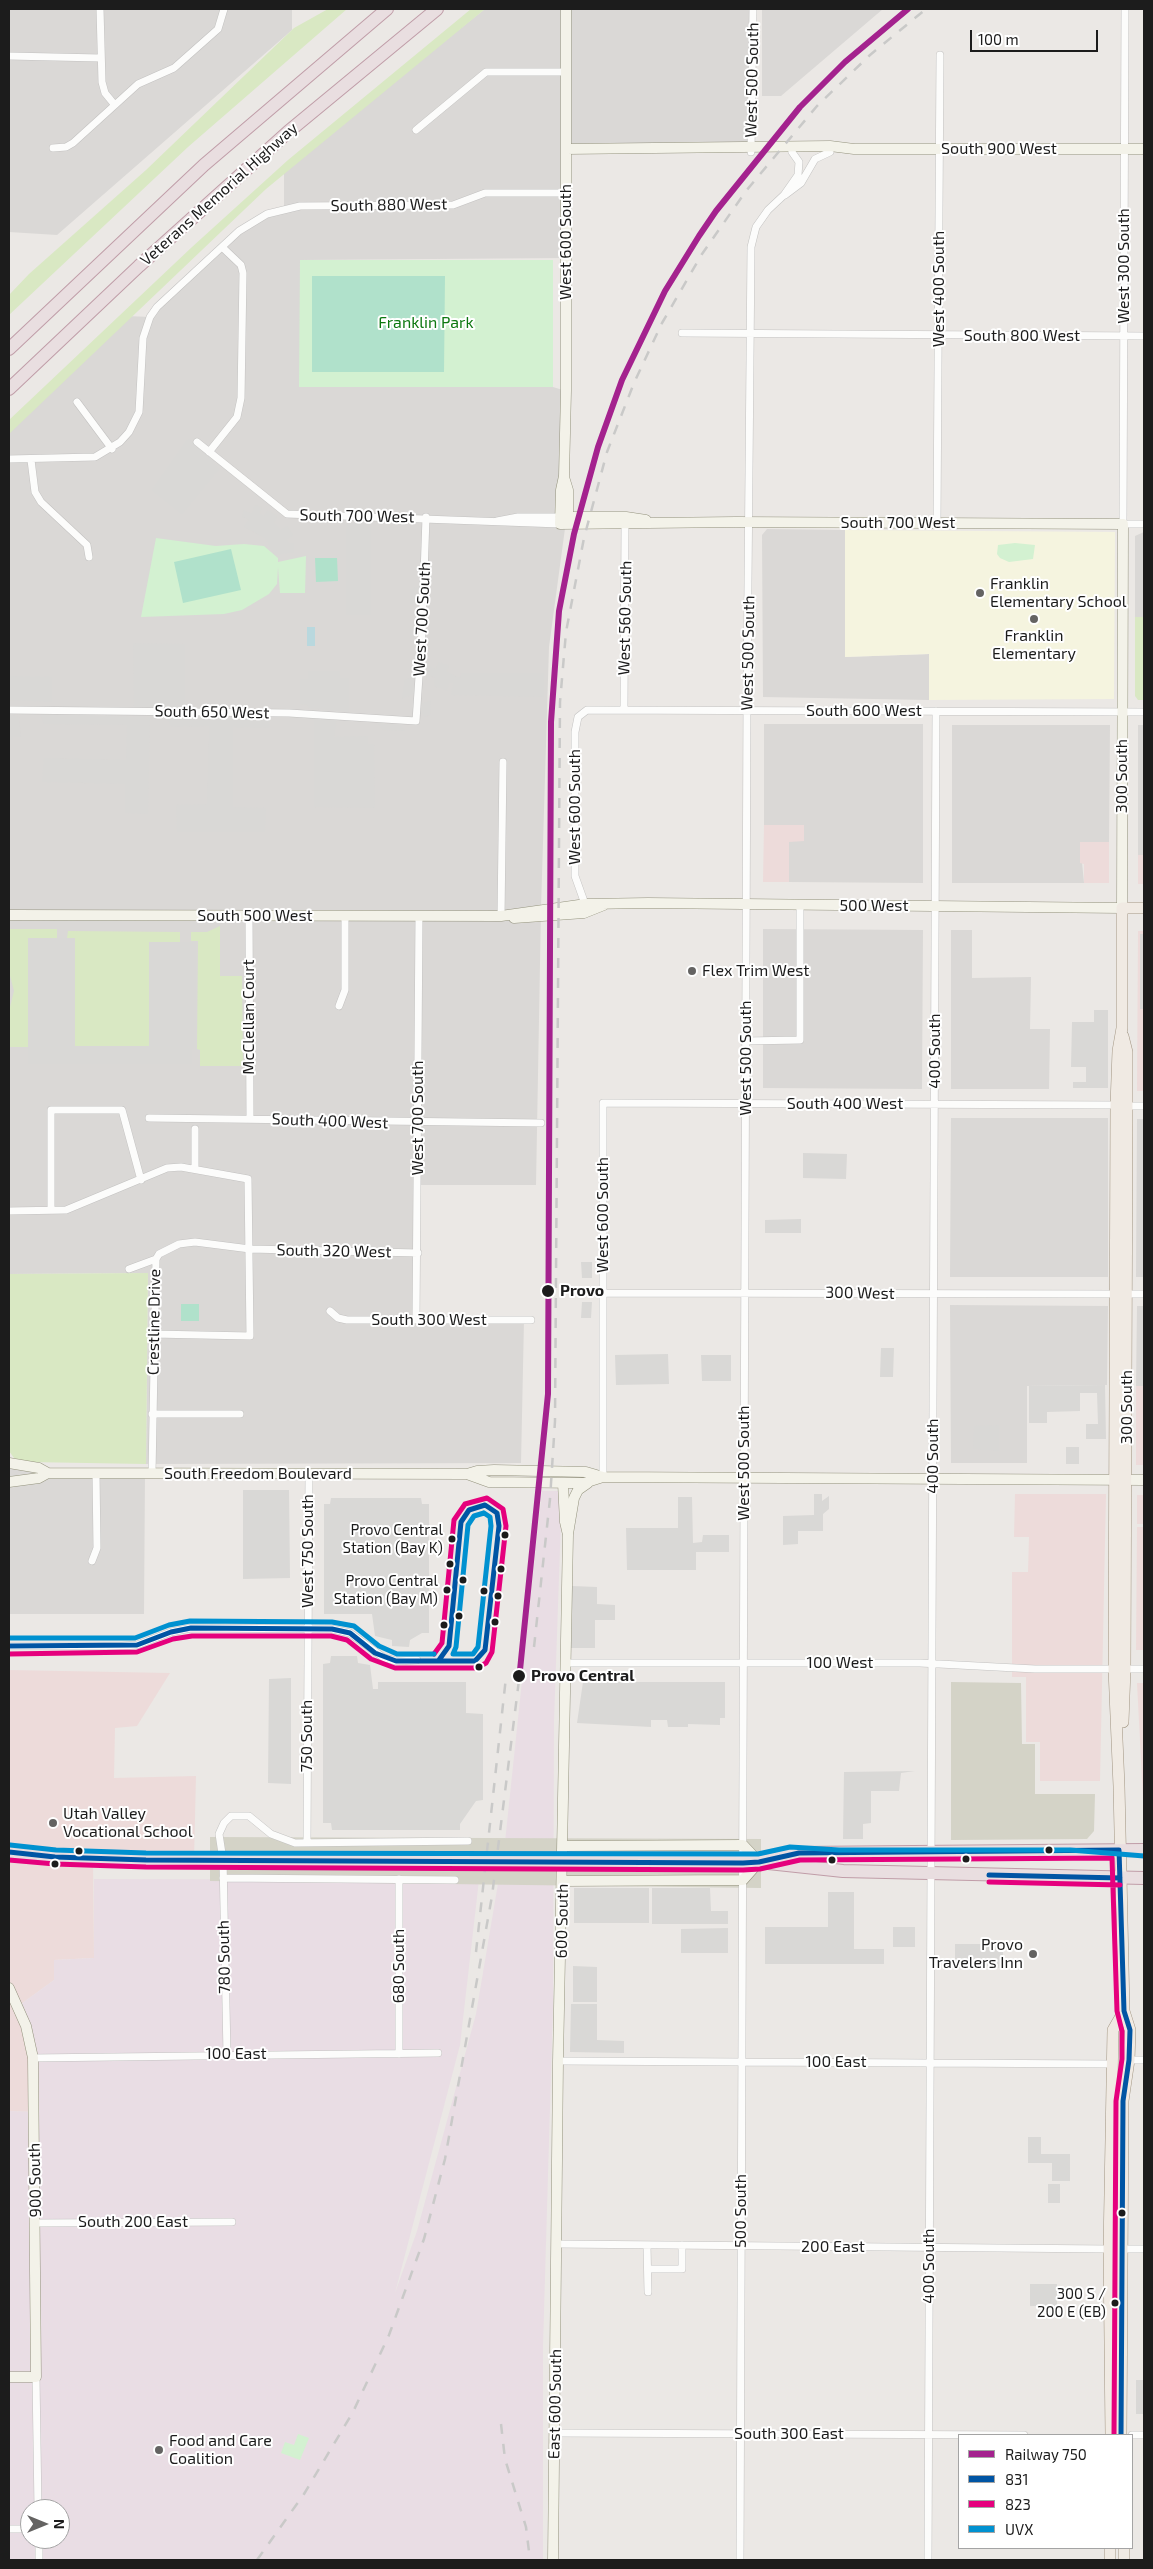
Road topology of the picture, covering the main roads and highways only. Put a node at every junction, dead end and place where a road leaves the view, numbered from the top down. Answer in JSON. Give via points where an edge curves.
{"nodes":[{"id":1,"x":387,"y":9,"type":"edge"},
{"id":2,"x":437,"y":9,"type":"edge"},
{"id":3,"x":9,"y":348,"type":"edge"},
{"id":4,"x":9,"y":388,"type":"edge"},
{"id":5,"x":1122,"y":908,"type":"joint"},
{"id":6,"x":1144,"y":908,"type":"edge"},
{"id":7,"x":1119,"y":1850,"type":"junction"},
{"id":8,"x":1144,"y":1850,"type":"edge"},
{"id":9,"x":9,"y":1852,"type":"edge"},
{"id":10,"x":759,"y":1862,"type":"junction"},
{"id":11,"x":1120,"y":1878,"type":"junction"},
{"id":12,"x":1144,"y":1878,"type":"edge"},
{"id":13,"x":1124,"y":2011,"type":"junction"},
{"id":14,"x":1111,"y":2434,"type":"edge"},
{"id":15,"x":1121,"y":2434,"type":"edge"}],
"edges":[{"from":1,"to":3,"type":"highway","name":"Veterans Memorial Highway","via":[[204,165]]},
{"from":2,"to":4,"type":"highway","name":"Veterans Memorial Highway","via":[[288,132]]},
{"from":5,"to":6,"type":"main road","name":"500 West"},
{"from":5,"to":7,"type":"main road","name":"300 South","via":[[1122,1028],[1127,1052],[1122,1106]]},
{"from":7,"to":8,"type":"highway"},
{"from":7,"to":10,"type":"highway","via":[[799,1853]]},
{"from":7,"to":11,"type":"main road","name":"300 South"},
{"from":9,"to":10,"type":"highway","bridge":true,"via":[[55,1857],[223,1860]]},
{"from":10,"to":11,"type":"highway","via":[[824,1870]]},
{"from":11,"to":12,"type":"highway"},
{"from":11,"to":13,"type":"main road","name":"300 South"},
{"from":13,"to":14,"type":"main road","name":"300 South","via":[[1113,2030]]},
{"from":13,"to":15,"type":"main road","name":"300 South","via":[[1130,2030],[1122,2101]]}]}
